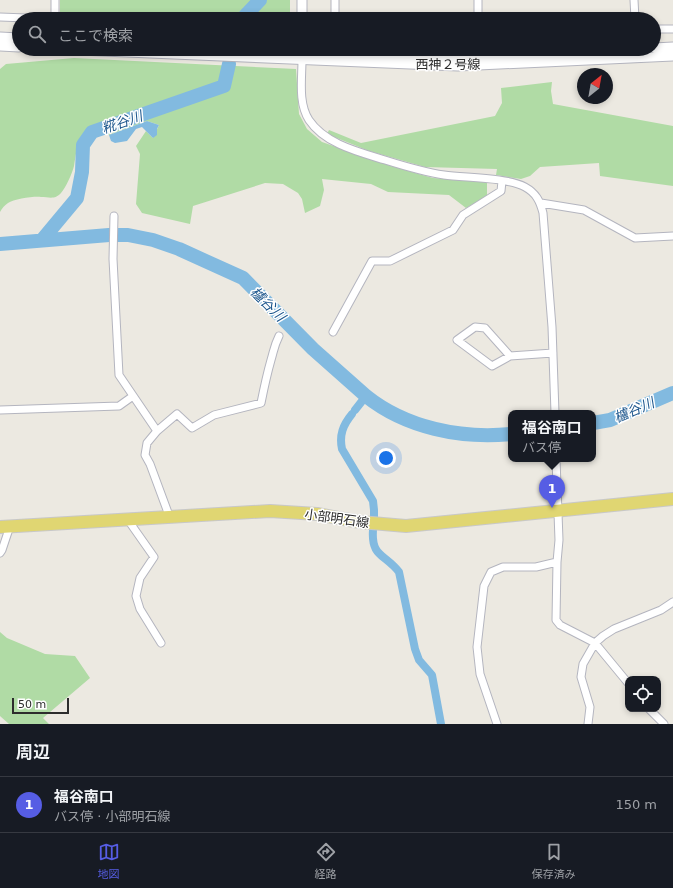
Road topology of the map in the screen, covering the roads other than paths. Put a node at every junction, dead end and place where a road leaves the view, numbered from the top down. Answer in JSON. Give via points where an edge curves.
{"nodes":[{"id":1,"x":55,"y":0,"type":"edge"},
{"id":2,"x":302,"y":0,"type":"edge"},
{"id":3,"x":335,"y":0,"type":"edge"},
{"id":4,"x":478,"y":0,"type":"edge"},
{"id":5,"x":634,"y":0,"type":"edge"},
{"id":6,"x":54,"y":12,"type":"edge"},
{"id":7,"x":302,"y":12,"type":"edge"},
{"id":8,"x":335,"y":12,"type":"edge"},
{"id":9,"x":478,"y":12,"type":"edge"},
{"id":10,"x":635,"y":12,"type":"edge"},
{"id":11,"x":0,"y":17,"type":"edge"},
{"id":12,"x":12,"y":17,"type":"edge"},
{"id":13,"x":673,"y":29,"type":"edge"},
{"id":14,"x":661,"y":30,"type":"edge"},
{"id":15,"x":0,"y":38,"type":"edge"},
{"id":16,"x":12,"y":38,"type":"edge"},
{"id":17,"x":0,"y":46,"type":"edge"},
{"id":18,"x":12,"y":47,"type":"edge"},
{"id":19,"x":673,"y":47,"type":"edge"},
{"id":20,"x":661,"y":48,"type":"edge"},
{"id":21,"x":302,"y":56,"type":"edge"},
{"id":22,"x":338,"y":56,"type":"edge"},
{"id":23,"x":419,"y":56,"type":"edge"},
{"id":24,"x":480,"y":56,"type":"edge"},
{"id":25,"x":673,"y":56,"type":"edge"},
{"id":26,"x":502,"y":181,"type":"junction"},
{"id":27,"x":541,"y":203,"type":"junction"},
{"id":28,"x":114,"y":216,"type":"dead end"},
{"id":29,"x":673,"y":236,"type":"edge"},
{"id":30,"x":332,"y":332,"type":"dead end"},
{"id":31,"x":279,"y":336,"type":"dead end"},
{"id":32,"x":553,"y":353,"type":"junction"},
{"id":33,"x":510,"y":356,"type":"junction"},
{"id":34,"x":132,"y":396,"type":"junction"},
{"id":35,"x":0,"y":410,"type":"edge"},
{"id":36,"x":554,"y":410,"type":"edge"},
{"id":37,"x":157,"y":431,"type":"junction"},
{"id":38,"x":556,"y":462,"type":"edge"},
{"id":39,"x":673,"y":499,"type":"edge"},
{"id":40,"x":558,"y":510,"type":"junction"},
{"id":41,"x":170,"y":518,"type":"junction"},
{"id":42,"x":128,"y":520,"type":"junction"},
{"id":43,"x":5,"y":527,"type":"edge"},
{"id":44,"x":0,"y":553,"type":"edge"},
{"id":45,"x":558,"y":562,"type":"junction"},
{"id":46,"x":673,"y":602,"type":"edge"},
{"id":47,"x":161,"y":643,"type":"dead end"},
{"id":48,"x":595,"y":643,"type":"junction"},
{"id":49,"x":625,"y":680,"type":"edge"},
{"id":50,"x":652,"y":712,"type":"edge"},
{"id":51,"x":497,"y":724,"type":"edge"},
{"id":52,"x":588,"y":724,"type":"edge"},
{"id":53,"x":664,"y":724,"type":"edge"}],
"edges":[{"from":1,"to":6,"type":"street"},
{"from":2,"to":7,"type":"street"},
{"from":3,"to":8,"type":"street"},
{"from":4,"to":9,"type":"street"},
{"from":5,"to":10,"type":"street"},
{"from":11,"to":12,"type":"street"},
{"from":13,"to":14,"type":"street"},
{"from":15,"to":16,"type":"street"},
{"from":17,"to":18,"type":"street"},
{"from":19,"to":20,"type":"street"},
{"from":21,"to":26,"type":"street","via":[[302,100],[308,119],[322,134],[349,149],[409,168],[443,175]]},
{"from":22,"to":25,"type":"street","name":"西神２号線","via":[[458,66]]},
{"from":23,"to":24,"type":"street","name":"西神２号線"},
{"from":26,"to":27,"type":"street","via":[[524,186],[534,193]]},
{"from":26,"to":30,"type":"street","via":[[501,191],[463,215],[453,230],[390,261],[372,261]]},
{"from":27,"to":29,"type":"street","via":[[584,210],[635,238]]},
{"from":27,"to":32,"type":"street"},
{"from":28,"to":34,"type":"street","via":[[112,259],[119,376]]},
{"from":31,"to":37,"type":"street","via":[[274,346],[261,403],[214,415],[192,428],[177,414]]},
{"from":32,"to":33,"type":"street"},
{"from":32,"to":36,"type":"street"},
{"from":33,"to":33,"type":"street","via":[[492,366],[457,340],[475,327],[484,328]]},
{"from":34,"to":35,"type":"street","via":[[119,406]]},
{"from":34,"to":37,"type":"street"},
{"from":37,"to":41,"type":"street","via":[[147,443],[145,454]]},
{"from":38,"to":40,"type":"street"},
{"from":39,"to":40,"type":"main road","name":"小部明石線"},
{"from":40,"to":41,"type":"main road","name":"小部明石線","via":[[406,526],[360,522],[317,514],[270,511]]},
{"from":40,"to":45,"type":"street"},
{"from":41,"to":42,"type":"main road","name":"小部明石線"},
{"from":42,"to":43,"type":"main road","name":"小部明石線"},
{"from":42,"to":47,"type":"street","via":[[154,557],[140,578],[136,596],[140,609]]},
{"from":43,"to":44,"type":"street"},
{"from":45,"to":48,"type":"street","via":[[556,620],[560,626]]},
{"from":45,"to":51,"type":"street","via":[[536,567],[503,567],[491,572],[484,586],[478,647],[480,674]]},
{"from":46,"to":48,"type":"street","via":[[661,610],[614,629]]},
{"from":48,"to":49,"type":"street"},
{"from":48,"to":52,"type":"street","via":[[583,664],[581,677],[590,708]]},
{"from":50,"to":53,"type":"street"}]}
